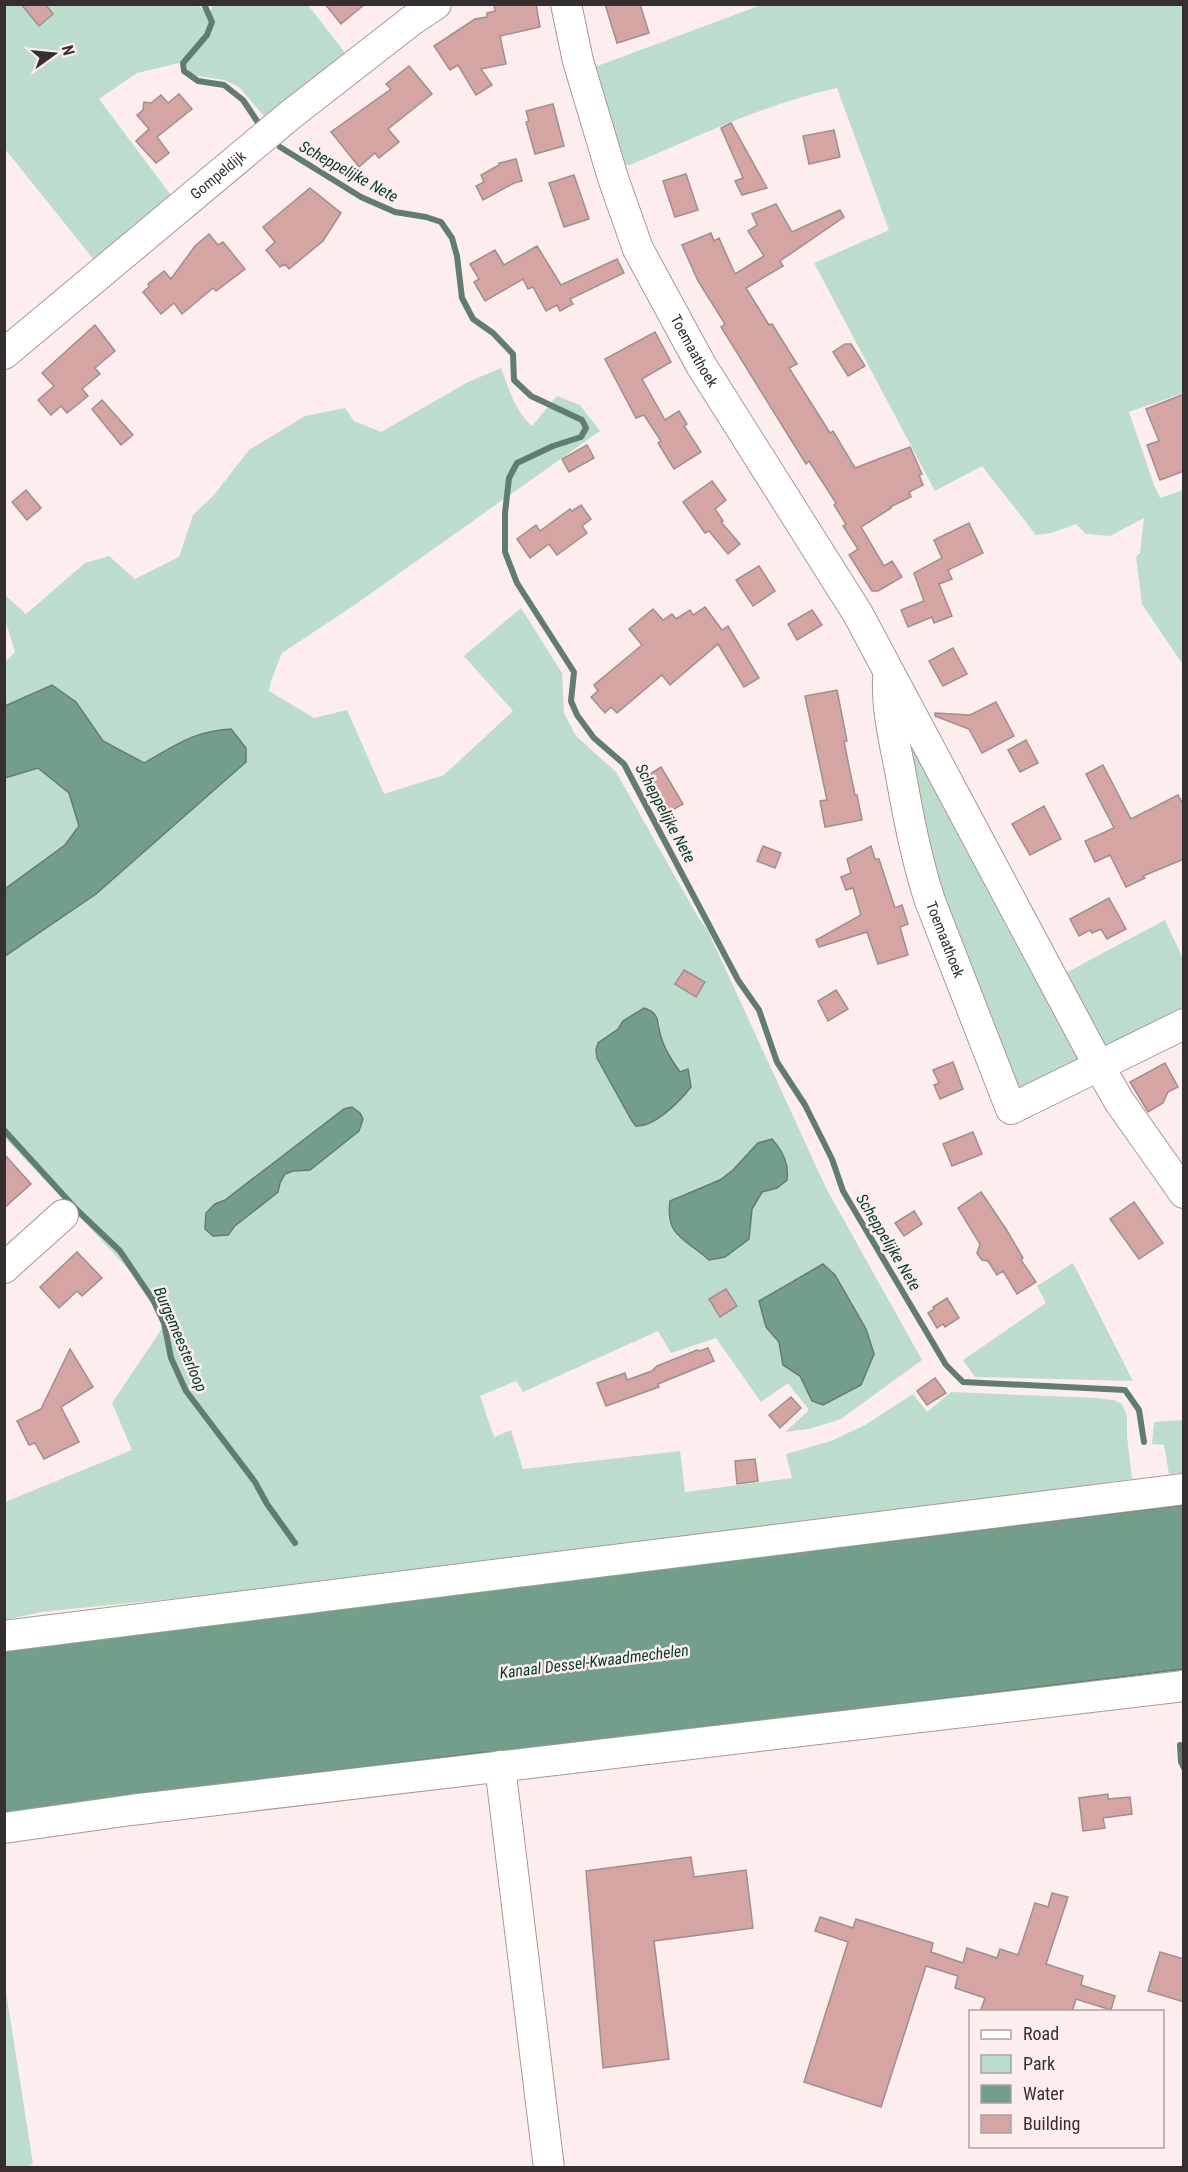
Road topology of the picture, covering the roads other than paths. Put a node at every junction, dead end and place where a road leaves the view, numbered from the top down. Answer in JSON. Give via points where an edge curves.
{"nodes":[{"id":1,"x":436,"y":4,"type":"edge"},
{"id":2,"x":566,"y":4,"type":"edge"},
{"id":3,"x":4,"y":354,"type":"edge"},
{"id":4,"x":888,"y":669,"type":"junction"},
{"id":5,"x":1184,"y":1024,"type":"edge"},
{"id":6,"x":1099,"y":1066,"type":"junction"},
{"id":7,"x":1184,"y":1193,"type":"edge"},
{"id":8,"x":63,"y":1215,"type":"dead end"},
{"id":9,"x":4,"y":1268,"type":"edge"},
{"id":10,"x":1184,"y":1489,"type":"edge"},
{"id":11,"x":4,"y":1636,"type":"edge"},
{"id":12,"x":1184,"y":1686,"type":"edge"},
{"id":13,"x":500,"y":1766,"type":"junction"},
{"id":14,"x":4,"y":1828,"type":"edge"},
{"id":15,"x":549,"y":2168,"type":"edge"}],
"edges":[{"from":1,"to":3,"type":"street","name":"Gompeldijk","via":[[289,116]]},
{"from":2,"to":4,"type":"street","name":"Toemaathoek","via":[[578,61],[638,249],[701,365],[858,614]]},
{"from":4,"to":6,"type":"street","name":"Toemaathoek"},
{"from":4,"to":6,"type":"street","name":"Toemaathoek","via":[[894,739],[919,866],[1011,1109]]},
{"from":5,"to":6,"type":"street","name":"Toemaathoek"},
{"from":6,"to":7,"type":"street","name":"Toemaathoek"},
{"from":8,"to":9,"type":"street"},
{"from":10,"to":11,"type":"street"},
{"from":12,"to":13,"type":"street"},
{"from":13,"to":14,"type":"street"},
{"from":13,"to":15,"type":"street"}]}
